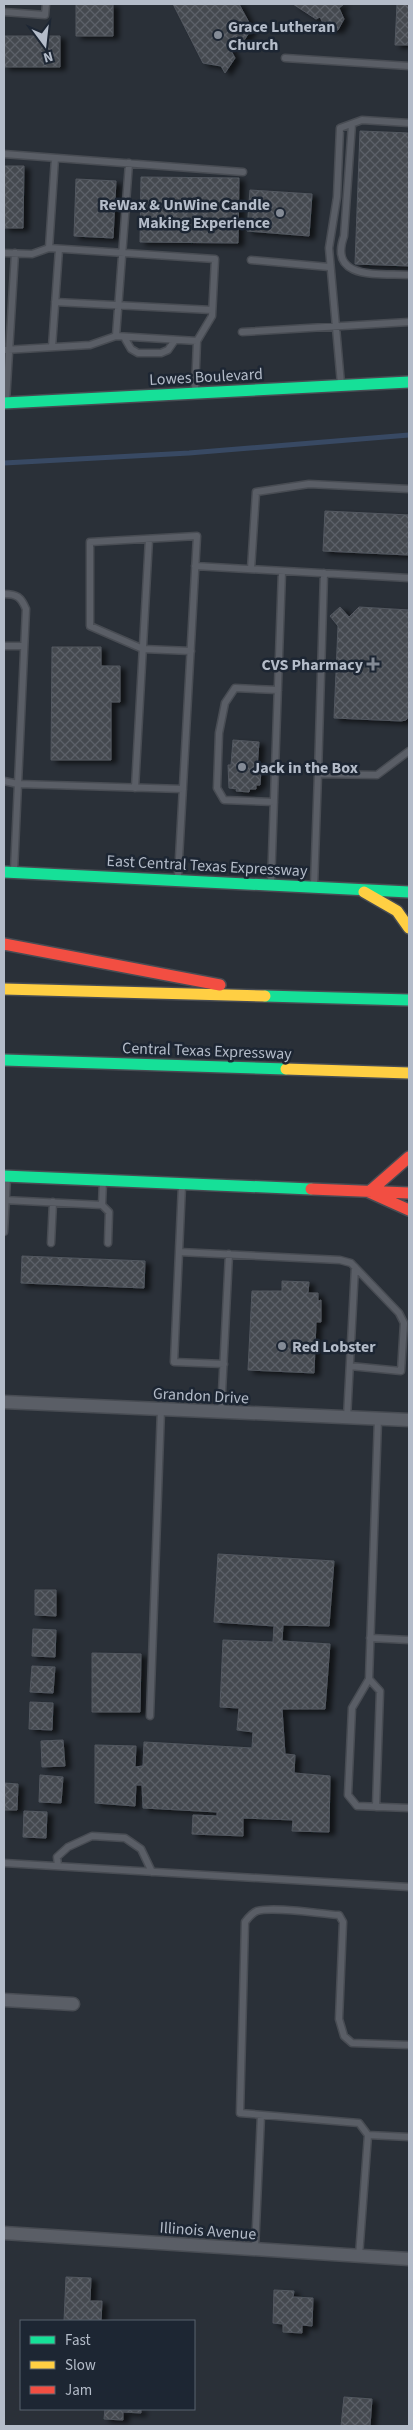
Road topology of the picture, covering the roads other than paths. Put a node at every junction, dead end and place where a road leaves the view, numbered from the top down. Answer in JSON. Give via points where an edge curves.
{"nodes":[{"id":1,"x":46,"y":4,"type":"edge"},
{"id":2,"x":4,"y":12,"type":"edge"},
{"id":3,"x":285,"y":58,"type":"dead end"},
{"id":4,"x":409,"y":66,"type":"edge"},
{"id":5,"x":409,"y":123,"type":"edge"},
{"id":6,"x":352,"y":124,"type":"junction"},
{"id":7,"x":4,"y":154,"type":"edge"},
{"id":8,"x":55,"y":158,"type":"junction"},
{"id":9,"x":129,"y":163,"type":"junction"},
{"id":10,"x":243,"y":172,"type":"dead end"},
{"id":11,"x":48,"y":248,"type":"junction"},
{"id":12,"x":59,"y":249,"type":"junction"},
{"id":13,"x":4,"y":252,"type":"edge"},
{"id":14,"x":15,"y":253,"type":"junction"},
{"id":15,"x":122,"y":253,"type":"junction"},
{"id":16,"x":251,"y":260,"type":"dead end"},
{"id":17,"x":329,"y":267,"type":"junction"},
{"id":18,"x":409,"y":275,"type":"edge"},
{"id":19,"x":55,"y":302,"type":"junction"},
{"id":20,"x":118,"y":304,"type":"junction"},
{"id":21,"x":212,"y":310,"type":"junction"},
{"id":22,"x":409,"y":322,"type":"edge"},
{"id":23,"x":335,"y":326,"type":"junction"},
{"id":24,"x":242,"y":332,"type":"dead end"},
{"id":25,"x":116,"y":336,"type":"junction"},
{"id":26,"x":124,"y":337,"type":"junction"},
{"id":27,"x":175,"y":340,"type":"junction"},
{"id":28,"x":197,"y":341,"type":"junction"},
{"id":29,"x":52,"y":347,"type":"junction"},
{"id":30,"x":7,"y":350,"type":"edge"},
{"id":31,"x":409,"y":382,"type":"edge"},
{"id":32,"x":341,"y":385,"type":"junction"},
{"id":33,"x":194,"y":393,"type":"junction"},
{"id":34,"x":5,"y":403,"type":"edge"},
{"id":35,"x":409,"y":489,"type":"edge"},
{"id":36,"x":150,"y":539,"type":"junction"},
{"id":37,"x":195,"y":566,"type":"junction"},
{"id":38,"x":251,"y":569,"type":"junction"},
{"id":39,"x":282,"y":571,"type":"junction"},
{"id":40,"x":324,"y":573,"type":"junction"},
{"id":41,"x":409,"y":578,"type":"edge"},
{"id":42,"x":4,"y":594,"type":"edge"},
{"id":43,"x":4,"y":646,"type":"edge"},
{"id":44,"x":24,"y":646,"type":"junction"},
{"id":45,"x":143,"y":649,"type":"junction"},
{"id":46,"x":191,"y":651,"type":"junction"},
{"id":47,"x":278,"y":690,"type":"junction"},
{"id":48,"x":409,"y":751,"type":"edge"},
{"id":49,"x":318,"y":774,"type":"junction"},
{"id":50,"x":4,"y":781,"type":"edge"},
{"id":51,"x":18,"y":784,"type":"junction"},
{"id":52,"x":135,"y":788,"type":"junction"},
{"id":53,"x":183,"y":789,"type":"junction"},
{"id":54,"x":274,"y":802,"type":"junction"},
{"id":55,"x":9,"y":872,"type":"edge"},
{"id":56,"x":178,"y":879,"type":"junction"},
{"id":57,"x":409,"y":881,"type":"edge"},
{"id":58,"x":270,"y":885,"type":"junction"},
{"id":59,"x":314,"y":888,"type":"junction"},
{"id":60,"x":363,"y":891,"type":"junction"},
{"id":61,"x":389,"y":892,"type":"junction"},
{"id":62,"x":409,"y":892,"type":"edge"},
{"id":63,"x":409,"y":928,"type":"edge"},
{"id":64,"x":4,"y":944,"type":"edge"},
{"id":65,"x":4,"y":989,"type":"edge"},
{"id":66,"x":278,"y":998,"type":"junction"},
{"id":67,"x":409,"y":1000,"type":"edge"},
{"id":68,"x":4,"y":1060,"type":"edge"},
{"id":69,"x":409,"y":1073,"type":"edge"},
{"id":70,"x":409,"y":1157,"type":"edge"},
{"id":71,"x":5,"y":1176,"type":"edge"},
{"id":72,"x":103,"y":1180,"type":"junction"},
{"id":73,"x":182,"y":1184,"type":"junction"},
{"id":74,"x":369,"y":1192,"type":"junction"},
{"id":75,"x":409,"y":1194,"type":"edge"},
{"id":76,"x":5,"y":1200,"type":"edge"},
{"id":77,"x":52,"y":1202,"type":"junction"},
{"id":78,"x":102,"y":1205,"type":"junction"},
{"id":79,"x":409,"y":1210,"type":"edge"},
{"id":80,"x":4,"y":1232,"type":"edge"},
{"id":81,"x":51,"y":1243,"type":"dead end"},
{"id":82,"x":108,"y":1243,"type":"dead end"},
{"id":83,"x":179,"y":1252,"type":"junction"},
{"id":84,"x":229,"y":1254,"type":"junction"},
{"id":85,"x":355,"y":1267,"type":"junction"},
{"id":86,"x":224,"y":1364,"type":"junction"},
{"id":87,"x":350,"y":1366,"type":"junction"},
{"id":88,"x":4,"y":1402,"type":"edge"},
{"id":89,"x":161,"y":1409,"type":"junction"},
{"id":90,"x":222,"y":1412,"type":"junction"},
{"id":91,"x":348,"y":1418,"type":"junction"},
{"id":92,"x":378,"y":1419,"type":"junction"},
{"id":93,"x":403,"y":1420,"type":"edge"},
{"id":94,"x":409,"y":1427,"type":"edge"},
{"id":95,"x":370,"y":1638,"type":"junction"},
{"id":96,"x":409,"y":1640,"type":"edge"},
{"id":97,"x":369,"y":1679,"type":"junction"},
{"id":98,"x":150,"y":1716,"type":"dead end"},
{"id":99,"x":376,"y":1807,"type":"junction"},
{"id":100,"x":409,"y":1808,"type":"edge"},
{"id":101,"x":4,"y":1863,"type":"edge"},
{"id":102,"x":58,"y":1866,"type":"junction"},
{"id":103,"x":152,"y":1872,"type":"junction"},
{"id":104,"x":409,"y":1887,"type":"edge"},
{"id":105,"x":4,"y":2000,"type":"edge"},
{"id":106,"x":73,"y":2004,"type":"dead end"},
{"id":107,"x":409,"y":2045,"type":"edge"},
{"id":108,"x":261,"y":2115,"type":"junction"},
{"id":109,"x":368,"y":2135,"type":"junction"},
{"id":110,"x":409,"y":2137,"type":"edge"},
{"id":111,"x":4,"y":2233,"type":"edge"},
{"id":112,"x":255,"y":2249,"type":"junction"},
{"id":113,"x":359,"y":2256,"type":"junction"},
{"id":114,"x":409,"y":2259,"type":"edge"}],
"edges":[{"from":1,"to":2,"type":"lane","via":[[45,15]]},
{"from":3,"to":4,"type":"lane"},
{"from":5,"to":6,"type":"lane","via":[[362,120]]},
{"from":6,"to":17,"type":"lane","via":[[340,128],[338,197],[328,248]]},
{"from":6,"to":18,"type":"lane","via":[[344,236],[339,250],[341,259],[349,269]]},
{"from":7,"to":8,"type":"lane"},
{"from":8,"to":9,"type":"lane"},
{"from":8,"to":11,"type":"lane"},
{"from":9,"to":10,"type":"lane"},
{"from":9,"to":15,"type":"lane"},
{"from":11,"to":12,"type":"lane"},
{"from":11,"to":14,"type":"lane","via":[[32,254]]},
{"from":12,"to":15,"type":"lane"},
{"from":12,"to":19,"type":"lane"},
{"from":13,"to":14,"type":"lane"},
{"from":14,"to":30,"type":"lane"},
{"from":15,"to":20,"type":"lane"},
{"from":15,"to":21,"type":"lane","via":[[215,259]]},
{"from":16,"to":17,"type":"lane"},
{"from":17,"to":23,"type":"lane"},
{"from":19,"to":20,"type":"lane"},
{"from":19,"to":29,"type":"lane"},
{"from":20,"to":21,"type":"lane"},
{"from":20,"to":25,"type":"lane"},
{"from":21,"to":28,"type":"lane","via":[[212,316]]},
{"from":22,"to":23,"type":"lane"},
{"from":23,"to":24,"type":"lane"},
{"from":23,"to":32,"type":"lane"},
{"from":25,"to":26,"type":"lane"},
{"from":25,"to":29,"type":"lane","via":[[90,345]]},
{"from":26,"to":27,"type":"lane"},
{"from":26,"to":27,"type":"lane","via":[[131,349],[138,353],[161,353],[168,350]]},
{"from":27,"to":28,"type":"lane"},
{"from":28,"to":33,"type":"lane"},
{"from":29,"to":30,"type":"lane"},
{"from":30,"to":34,"type":"lane"},
{"from":31,"to":32,"type":"main road","name":"Lowes Boulevard"},
{"from":32,"to":33,"type":"main road","name":"Lowes Boulevard"},
{"from":33,"to":34,"type":"main road","name":"Lowes Boulevard"},
{"from":35,"to":38,"type":"lane","via":[[309,484],[256,492]]},
{"from":36,"to":37,"type":"lane","via":[[197,536]]},
{"from":36,"to":45,"type":"lane"},
{"from":36,"to":45,"type":"lane","via":[[90,542],[90,626]]},
{"from":37,"to":38,"type":"lane"},
{"from":37,"to":46,"type":"lane"},
{"from":38,"to":39,"type":"lane"},
{"from":39,"to":40,"type":"lane"},
{"from":39,"to":47,"type":"lane"},
{"from":40,"to":41,"type":"lane"},
{"from":40,"to":49,"type":"lane"},
{"from":42,"to":44,"type":"lane","via":[[16,594],[26,609]]},
{"from":43,"to":44,"type":"lane"},
{"from":44,"to":51,"type":"lane"},
{"from":45,"to":46,"type":"lane"},
{"from":45,"to":52,"type":"lane"},
{"from":46,"to":53,"type":"lane"},
{"from":47,"to":54,"type":"lane"},
{"from":47,"to":54,"type":"lane","via":[[235,688],[225,703],[219,734],[217,788],[224,800]]},
{"from":48,"to":49,"type":"lane","via":[[377,775]]},
{"from":49,"to":59,"type":"lane"},
{"from":50,"to":51,"type":"lane"},
{"from":51,"to":52,"type":"lane"},
{"from":51,"to":55,"type":"lane"},
{"from":52,"to":53,"type":"lane"},
{"from":53,"to":56,"type":"lane"},
{"from":54,"to":58,"type":"lane"},
{"from":55,"to":56,"type":"main road","name":"East Central Texas Expressway"},
{"from":56,"to":58,"type":"main road","name":"East Central Texas Expressway"},
{"from":57,"to":61,"type":"main road"},
{"from":58,"to":59,"type":"main road","name":"East Central Texas Expressway"},
{"from":59,"to":60,"type":"main road","name":"East Central Texas Expressway"},
{"from":60,"to":61,"type":"main road","name":"East Central Texas Expressway"},
{"from":60,"to":63,"type":"main road","via":[[397,911]]},
{"from":61,"to":62,"type":"main road","name":"East Central Texas Expressway"},
{"from":64,"to":66,"type":"main road"},
{"from":65,"to":66,"type":"main road"},
{"from":66,"to":67,"type":"main road"},
{"from":68,"to":69,"type":"main road","name":"Central Texas Expressway"},
{"from":70,"to":74,"type":"main road"},
{"from":71,"to":72,"type":"main road"},
{"from":71,"to":76,"type":"lane"},
{"from":72,"to":73,"type":"main road"},
{"from":72,"to":78,"type":"lane"},
{"from":73,"to":74,"type":"main road"},
{"from":73,"to":83,"type":"lane"},
{"from":74,"to":75,"type":"main road"},
{"from":74,"to":79,"type":"main road"},
{"from":76,"to":77,"type":"lane"},
{"from":76,"to":80,"type":"lane"},
{"from":77,"to":78,"type":"lane"},
{"from":77,"to":81,"type":"lane"},
{"from":78,"to":82,"type":"lane","via":[[109,1212]]},
{"from":83,"to":84,"type":"lane"},
{"from":83,"to":86,"type":"lane","via":[[174,1362]]},
{"from":84,"to":85,"type":"lane","via":[[340,1260],[351,1262]]},
{"from":84,"to":86,"type":"lane"},
{"from":85,"to":87,"type":"lane"},
{"from":85,"to":87,"type":"lane","via":[[399,1313],[404,1323],[401,1371]]},
{"from":86,"to":90,"type":"lane"},
{"from":87,"to":91,"type":"lane"},
{"from":88,"to":89,"type":"street","name":"Grandon Drive"},
{"from":89,"to":90,"type":"street","name":"Grandon Drive"},
{"from":89,"to":98,"type":"lane"},
{"from":90,"to":91,"type":"street","name":"Grandon Drive"},
{"from":91,"to":92,"type":"street","name":"Grandon Drive"},
{"from":92,"to":93,"type":"street","name":"Grandon Drive"},
{"from":92,"to":95,"type":"lane"},
{"from":93,"to":94,"type":"street","name":"Grandon Drive"},
{"from":95,"to":96,"type":"lane"},
{"from":95,"to":97,"type":"lane"},
{"from":97,"to":99,"type":"lane","via":[[380,1691]]},
{"from":97,"to":99,"type":"lane","via":[[352,1708],[348,1795],[357,1806]]},
{"from":99,"to":100,"type":"lane"},
{"from":101,"to":102,"type":"lane"},
{"from":102,"to":103,"type":"lane"},
{"from":102,"to":103,"type":"lane","via":[[57,1857],[68,1846],[92,1836],[125,1838],[141,1849]]},
{"from":103,"to":104,"type":"lane"},
{"from":105,"to":106,"type":"street"},
{"from":107,"to":108,"type":"lane","via":[[352,2043],[344,2036],[339,2019],[343,1922],[339,1915],[255,1911],[246,1922],[240,2113]]},
{"from":108,"to":109,"type":"lane","via":[[359,2123]]},
{"from":108,"to":112,"type":"lane"},
{"from":109,"to":110,"type":"lane"},
{"from":109,"to":113,"type":"lane"},
{"from":111,"to":112,"type":"street","name":"Illinois Avenue"},
{"from":112,"to":113,"type":"street","name":"Illinois Avenue"},
{"from":113,"to":114,"type":"street","name":"Illinois Avenue"}]}
